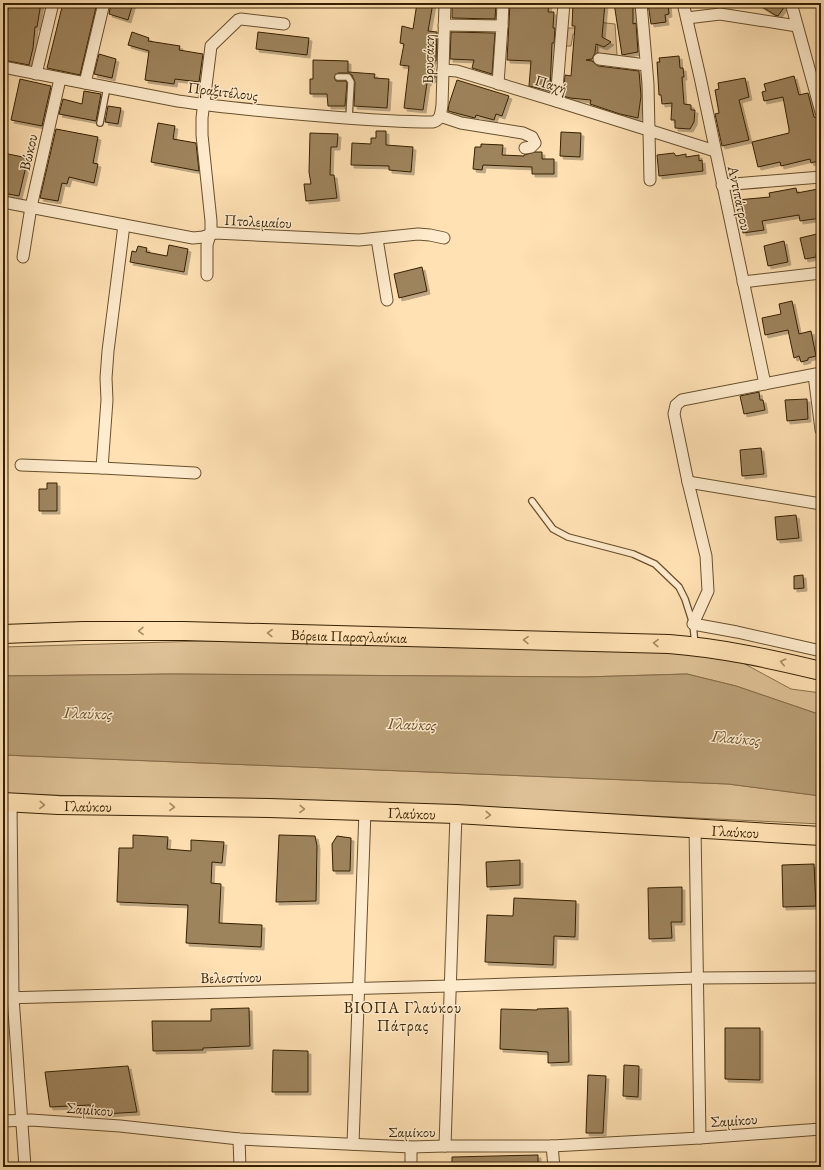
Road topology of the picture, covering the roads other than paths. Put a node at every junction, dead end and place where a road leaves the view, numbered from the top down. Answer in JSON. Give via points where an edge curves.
{"nodes":[{"id":1,"x":53,"y":3,"type":"edge"},
{"id":2,"x":104,"y":3,"type":"edge"},
{"id":3,"x":445,"y":3,"type":"edge"},
{"id":4,"x":503,"y":3,"type":"edge"},
{"id":5,"x":564,"y":3,"type":"edge"},
{"id":6,"x":641,"y":3,"type":"edge"},
{"id":7,"x":683,"y":3,"type":"edge"},
{"id":8,"x":791,"y":3,"type":"edge"},
{"id":9,"x":687,"y":18,"type":"junction"},
{"id":10,"x":284,"y":24,"type":"dead end"},
{"id":11,"x":444,"y":24,"type":"junction"},
{"id":12,"x":502,"y":26,"type":"junction"},
{"id":13,"x":798,"y":26,"type":"junction"},
{"id":14,"x":599,"y":59,"type":"dead end"},
{"id":15,"x":646,"y":65,"type":"junction"},
{"id":16,"x":3,"y":67,"type":"edge"},
{"id":17,"x":443,"y":70,"type":"junction"},
{"id":18,"x":36,"y":74,"type":"junction"},
{"id":19,"x":338,"y":77,"type":"dead end"},
{"id":20,"x":60,"y":79,"type":"junction"},
{"id":21,"x":85,"y":83,"type":"junction"},
{"id":22,"x":498,"y":84,"type":"junction"},
{"id":23,"x":107,"y":87,"type":"junction"},
{"id":24,"x":556,"y":101,"type":"junction"},
{"id":25,"x":204,"y":105,"type":"junction"},
{"id":26,"x":821,"y":112,"type":"edge"},
{"id":27,"x":440,"y":116,"type":"junction"},
{"id":28,"x":349,"y":118,"type":"junction"},
{"id":29,"x":100,"y":123,"type":"dead end"},
{"id":30,"x":649,"y":130,"type":"junction"},
{"id":31,"x":525,"y":148,"type":"dead end"},
{"id":32,"x":715,"y":151,"type":"junction"},
{"id":33,"x":821,"y":177,"type":"edge"},
{"id":34,"x":650,"y":180,"type":"dead end"},
{"id":35,"x":722,"y":185,"type":"junction"},
{"id":36,"x":3,"y":202,"type":"edge"},
{"id":37,"x":31,"y":207,"type":"junction"},
{"id":38,"x":124,"y":225,"type":"junction"},
{"id":39,"x":209,"y":234,"type":"junction"},
{"id":40,"x":444,"y":238,"type":"dead end"},
{"id":41,"x":377,"y":239,"type":"junction"},
{"id":42,"x":23,"y":257,"type":"dead end"},
{"id":43,"x":821,"y":272,"type":"edge"},
{"id":44,"x":207,"y":275,"type":"dead end"},
{"id":45,"x":743,"y":282,"type":"junction"},
{"id":46,"x":387,"y":300,"type":"dead end"},
{"id":47,"x":818,"y":374,"type":"edge"},
{"id":48,"x":765,"y":384,"type":"junction"},
{"id":49,"x":821,"y":430,"type":"edge"},
{"id":50,"x":21,"y":465,"type":"dead end"},
{"id":51,"x":102,"y":468,"type":"junction"},
{"id":52,"x":195,"y":473,"type":"dead end"},
{"id":53,"x":688,"y":482,"type":"junction"},
{"id":54,"x":532,"y":501,"type":"dead end"},
{"id":55,"x":821,"y":504,"type":"edge"},
{"id":56,"x":693,"y":624,"type":"junction"},
{"id":57,"x":3,"y":634,"type":"edge"},
{"id":58,"x":695,"y":646,"type":"junction"},
{"id":59,"x":821,"y":651,"type":"edge"},
{"id":60,"x":821,"y":671,"type":"edge"},
{"id":61,"x":7,"y":802,"type":"edge"},
{"id":62,"x":365,"y":811,"type":"junction"},
{"id":63,"x":456,"y":814,"type":"junction"},
{"id":64,"x":695,"y":828,"type":"junction"},
{"id":65,"x":821,"y":836,"type":"edge"},
{"id":66,"x":7,"y":909,"type":"edge"},
{"id":67,"x":821,"y":977,"type":"edge"},
{"id":68,"x":697,"y":978,"type":"junction"},
{"id":69,"x":450,"y":986,"type":"junction"},
{"id":70,"x":358,"y":988,"type":"junction"},
{"id":71,"x":8,"y":997,"type":"edge"},
{"id":72,"x":21,"y":1120,"type":"junction"},
{"id":73,"x":3,"y":1121,"type":"edge"},
{"id":74,"x":821,"y":1129,"type":"edge"},
{"id":75,"x":700,"y":1138,"type":"junction"},
{"id":76,"x":239,"y":1139,"type":"junction"},
{"id":77,"x":353,"y":1144,"type":"junction"},
{"id":78,"x":445,"y":1146,"type":"junction"},
{"id":79,"x":552,"y":1146,"type":"junction"},
{"id":80,"x":411,"y":1147,"type":"junction"},
{"id":81,"x":25,"y":1167,"type":"edge"},
{"id":82,"x":240,"y":1167,"type":"edge"},
{"id":83,"x":411,"y":1167,"type":"edge"},
{"id":84,"x":554,"y":1167,"type":"edge"}],
"edges":[{"from":1,"to":18,"type":"street"},
{"from":2,"to":21,"type":"street"},
{"from":3,"to":11,"type":"street","name":"Βρυσάκη"},
{"from":4,"to":12,"type":"street"},
{"from":5,"to":24,"type":"street"},
{"from":6,"to":15,"type":"street"},
{"from":7,"to":9,"type":"street","name":"Αντιπάτρου"},
{"from":8,"to":13,"type":"street"},
{"from":9,"to":13,"type":"street","via":[[720,14]]},
{"from":9,"to":32,"type":"street","name":"Αντιπάτρου"},
{"from":10,"to":25,"type":"street","via":[[241,19],[212,43]]},
{"from":11,"to":12,"type":"street"},
{"from":11,"to":17,"type":"street","name":"Βρυσάκη"},
{"from":12,"to":22,"type":"street"},
{"from":13,"to":26,"type":"street"},
{"from":14,"to":15,"type":"street"},
{"from":15,"to":30,"type":"street"},
{"from":16,"to":18,"type":"street","name":"Πραξιτέλους"},
{"from":17,"to":22,"type":"street","name":"Παχή"},
{"from":17,"to":27,"type":"street","name":"Βρυσάκη"},
{"from":18,"to":20,"type":"street","name":"Πραξιτέλους"},
{"from":19,"to":28,"type":"lane","via":[[348,77],[351,82]]},
{"from":20,"to":21,"type":"street","name":"Πραξιτέλους"},
{"from":20,"to":37,"type":"street","name":"Βώκου"},
{"from":21,"to":23,"type":"street","name":"Πραξιτέλους"},
{"from":22,"to":24,"type":"street","name":"Παχή"},
{"from":23,"to":25,"type":"street","name":"Πραξιτέλους"},
{"from":23,"to":29,"type":"lane"},
{"from":24,"to":30,"type":"street","name":"Παχή"},
{"from":25,"to":28,"type":"street","name":"Πραξιτέλους"},
{"from":25,"to":39,"type":"street","via":[[202,135],[211,218]]},
{"from":27,"to":28,"type":"street","name":"Πραξιτέλους","via":[[433,122]]},
{"from":27,"to":31,"type":"street","via":[[461,123],[527,134],[535,143]]},
{"from":30,"to":32,"type":"street","name":"Παχή"},
{"from":30,"to":34,"type":"street"},
{"from":32,"to":35,"type":"street","name":"Αντιπάτρου"},
{"from":33,"to":35,"type":"street"},
{"from":35,"to":45,"type":"street","name":"Αντιπάτρου"},
{"from":36,"to":37,"type":"street","name":"Πτολεμαίου"},
{"from":37,"to":38,"type":"street","name":"Πτολεμαίου"},
{"from":37,"to":42,"type":"street","name":"Βώκου"},
{"from":38,"to":39,"type":"street","name":"Πτολεμαίου","via":[[193,238]]},
{"from":38,"to":51,"type":"street","via":[[108,351],[108,400]]},
{"from":39,"to":41,"type":"street","name":"Πτολεμαίου"},
{"from":39,"to":44,"type":"street"},
{"from":40,"to":41,"type":"street","name":"Πτολεμαίου","via":[[418,234]]},
{"from":41,"to":46,"type":"street"},
{"from":43,"to":45,"type":"street"},
{"from":45,"to":48,"type":"street","name":"Αντιπάτρου"},
{"from":47,"to":48,"type":"street"},
{"from":47,"to":49,"type":"street"},
{"from":48,"to":53,"type":"street","via":[[682,400],[676,405],[674,414]]},
{"from":50,"to":51,"type":"street"},
{"from":51,"to":52,"type":"street"},
{"from":53,"to":55,"type":"street"},
{"from":53,"to":56,"type":"street","via":[[706,556],[708,591]]},
{"from":54,"to":56,"type":"lane","via":[[553,529],[568,537],[633,554],[656,564],[679,587]]},
{"from":56,"to":58,"type":"lane"},
{"from":56,"to":59,"type":"street"},
{"from":58,"to":57,"type":"main road","name":"Βόρεια Παραγλαύκια","one_way":true,"via":[[184,631]]},
{"from":60,"to":58,"type":"main road","name":"Βόρεια Παραγλαύκια","one_way":true},
{"from":61,"to":62,"type":"main road","name":"Γλαύκου","one_way":true},
{"from":61,"to":66,"type":"street"},
{"from":62,"to":63,"type":"main road","name":"Γλαύκου"},
{"from":62,"to":70,"type":"street"},
{"from":63,"to":64,"type":"main road","name":"Γλαύκου","one_way":true},
{"from":63,"to":69,"type":"street"},
{"from":64,"to":65,"type":"main road","name":"Γλαύκου"},
{"from":64,"to":68,"type":"street"},
{"from":66,"to":71,"type":"street"},
{"from":67,"to":68,"type":"street","name":"Βελεστίνου"},
{"from":68,"to":69,"type":"street","name":"Βελεστίνου"},
{"from":68,"to":75,"type":"street"},
{"from":69,"to":70,"type":"street","name":"Βελεστίνου"},
{"from":69,"to":78,"type":"street"},
{"from":70,"to":71,"type":"street","name":"Βελεστίνου"},
{"from":70,"to":77,"type":"street"},
{"from":71,"to":72,"type":"street"},
{"from":72,"to":73,"type":"street","name":"Σαμίκου"},
{"from":72,"to":76,"type":"street","name":"Σαμίκου","via":[[120,1126]]},
{"from":72,"to":81,"type":"street"},
{"from":74,"to":75,"type":"street","name":"Σαμίκου"},
{"from":75,"to":79,"type":"street","name":"Σαμίκου"},
{"from":76,"to":77,"type":"street","name":"Σαμίκου"},
{"from":76,"to":82,"type":"street"},
{"from":77,"to":80,"type":"street","name":"Σαμίκου"},
{"from":78,"to":79,"type":"street","name":"Σαμίκου"},
{"from":78,"to":80,"type":"street","name":"Σαμίκου"},
{"from":79,"to":84,"type":"street"},
{"from":80,"to":83,"type":"street"}]}
